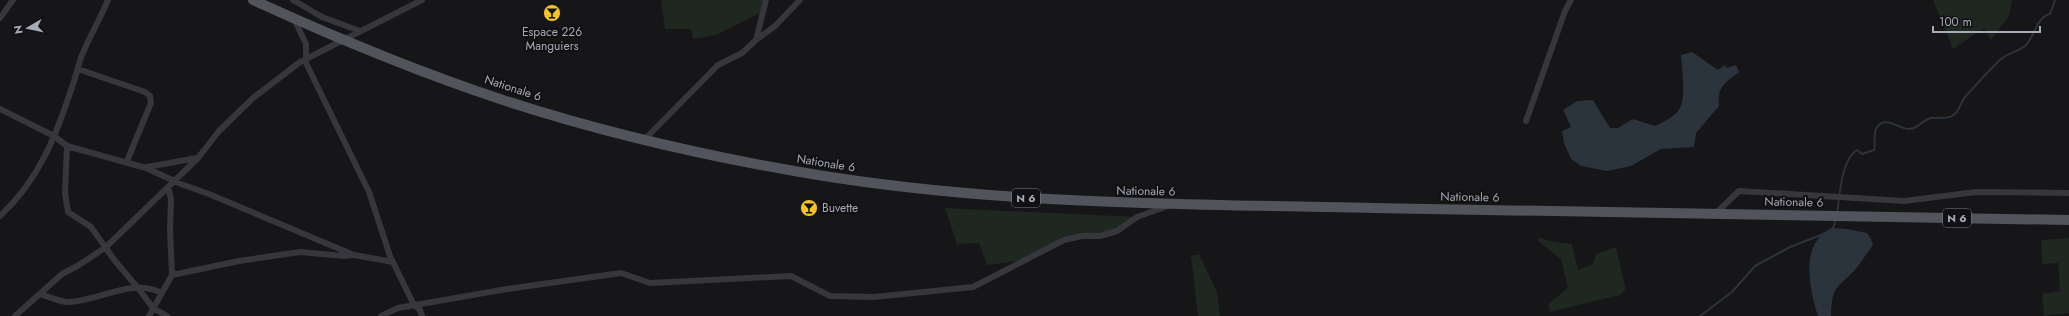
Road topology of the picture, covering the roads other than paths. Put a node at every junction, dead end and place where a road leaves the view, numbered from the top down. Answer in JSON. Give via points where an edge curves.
{"nodes":[{"id":1,"x":13,"y":0,"type":"edge"},
{"id":2,"x":108,"y":0,"type":"edge"},
{"id":3,"x":253,"y":0,"type":"edge"},
{"id":4,"x":422,"y":0,"type":"edge"},
{"id":5,"x":766,"y":0,"type":"edge"},
{"id":6,"x":800,"y":0,"type":"edge"},
{"id":7,"x":1571,"y":0,"type":"edge"},
{"id":8,"x":295,"y":1,"type":"edge"},
{"id":9,"x":0,"y":18,"type":"edge"},
{"id":10,"x":294,"y":18,"type":"junction"},
{"id":11,"x":360,"y":31,"type":"junction"},
{"id":12,"x":344,"y":39,"type":"junction"},
{"id":13,"x":756,"y":40,"type":"junction"},
{"id":14,"x":305,"y":59,"type":"junction"},
{"id":15,"x":78,"y":69,"type":"junction"},
{"id":16,"x":0,"y":109,"type":"edge"},
{"id":17,"x":1526,"y":121,"type":"dead end"},
{"id":18,"x":54,"y":136,"type":"junction"},
{"id":19,"x":645,"y":138,"type":"junction"},
{"id":20,"x":67,"y":146,"type":"junction"},
{"id":21,"x":198,"y":158,"type":"junction"},
{"id":22,"x":127,"y":161,"type":"junction"},
{"id":23,"x":146,"y":168,"type":"junction"},
{"id":24,"x":174,"y":181,"type":"junction"},
{"id":25,"x":168,"y":187,"type":"junction"},
{"id":26,"x":2069,"y":193,"type":"edge"},
{"id":27,"x":1173,"y":204,"type":"junction"},
{"id":28,"x":1715,"y":214,"type":"junction"},
{"id":29,"x":0,"y":216,"type":"edge"},
{"id":30,"x":2069,"y":220,"type":"edge"},
{"id":31,"x":106,"y":247,"type":"junction"},
{"id":32,"x":354,"y":255,"type":"junction"},
{"id":33,"x":393,"y":262,"type":"junction"},
{"id":34,"x":172,"y":275,"type":"junction"},
{"id":35,"x":138,"y":288,"type":"junction"},
{"id":36,"x":162,"y":293,"type":"junction"},
{"id":37,"x":40,"y":294,"type":"junction"},
{"id":38,"x":414,"y":305,"type":"junction"},
{"id":39,"x":152,"y":308,"type":"junction"},
{"id":40,"x":15,"y":316,"type":"edge"},
{"id":41,"x":149,"y":316,"type":"edge"},
{"id":42,"x":167,"y":316,"type":"edge"},
{"id":43,"x":381,"y":316,"type":"edge"},
{"id":44,"x":422,"y":316,"type":"edge"}],
"edges":[{"from":1,"to":9,"type":"street"},
{"from":2,"to":15,"type":"street"},
{"from":3,"to":10,"type":"main road","name":"Nationale 6","number":"N 6"},
{"from":4,"to":11,"type":"street"},
{"from":5,"to":13,"type":"street"},
{"from":6,"to":13,"type":"street","via":[[775,26]]},
{"from":7,"to":17,"type":"street","via":[[1564,11]]},
{"from":8,"to":11,"type":"street","via":[[322,17]]},
{"from":10,"to":12,"type":"main road","name":"Nationale 6","number":"N 6"},
{"from":10,"to":14,"type":"street","via":[[306,44]]},
{"from":11,"to":12,"type":"street"},
{"from":12,"to":14,"type":"street"},
{"from":12,"to":19,"type":"main road","name":"Nationale 6","number":"N 6","via":[[504,100]]},
{"from":13,"to":19,"type":"street","via":[[742,53],[718,65]]},
{"from":14,"to":21,"type":"street","via":[[235,114]]},
{"from":14,"to":33,"type":"street","via":[[335,125],[370,192]]},
{"from":15,"to":18,"type":"street"},
{"from":15,"to":22,"type":"street","via":[[150,96],[151,103]]},
{"from":16,"to":18,"type":"street"},
{"from":18,"to":20,"type":"street"},
{"from":18,"to":29,"type":"street","via":[[34,177]]},
{"from":19,"to":27,"type":"main road","name":"Nationale 6","number":"N 6","via":[[730,159],[907,188],[1062,201]]},
{"from":20,"to":22,"type":"street"},
{"from":20,"to":31,"type":"street","via":[[67,209],[71,215],[91,227]]},
{"from":21,"to":23,"type":"street"},
{"from":21,"to":24,"type":"street"},
{"from":22,"to":23,"type":"street"},
{"from":23,"to":24,"type":"street"},
{"from":24,"to":25,"type":"street"},
{"from":24,"to":32,"type":"street"},
{"from":25,"to":31,"type":"street"},
{"from":25,"to":34,"type":"street","via":[[171,199]]},
{"from":26,"to":28,"type":"street","via":[[1976,192],[1904,201],[1739,191]]},
{"from":27,"to":28,"type":"main road","name":"Nationale 6","number":"N 6"},
{"from":27,"to":38,"type":"street","via":[[1136,217],[1117,231],[1100,236],[1064,240],[973,287],[874,297],[830,296],[791,276],[650,283],[621,273]]},
{"from":28,"to":30,"type":"main road","name":"Nationale 6","number":"N 6"},
{"from":31,"to":35,"type":"street"},
{"from":31,"to":37,"type":"street","via":[[62,274]]},
{"from":32,"to":33,"type":"street"},
{"from":32,"to":34,"type":"street","via":[[300,252]]},
{"from":33,"to":38,"type":"street"},
{"from":34,"to":36,"type":"street"},
{"from":35,"to":36,"type":"street","via":[[152,288]]},
{"from":35,"to":37,"type":"street","via":[[66,302]]},
{"from":35,"to":39,"type":"street"},
{"from":36,"to":39,"type":"street"},
{"from":37,"to":40,"type":"street"},
{"from":38,"to":43,"type":"street","via":[[398,308]]},
{"from":38,"to":44,"type":"street"},
{"from":39,"to":41,"type":"street"},
{"from":39,"to":42,"type":"street"}]}
